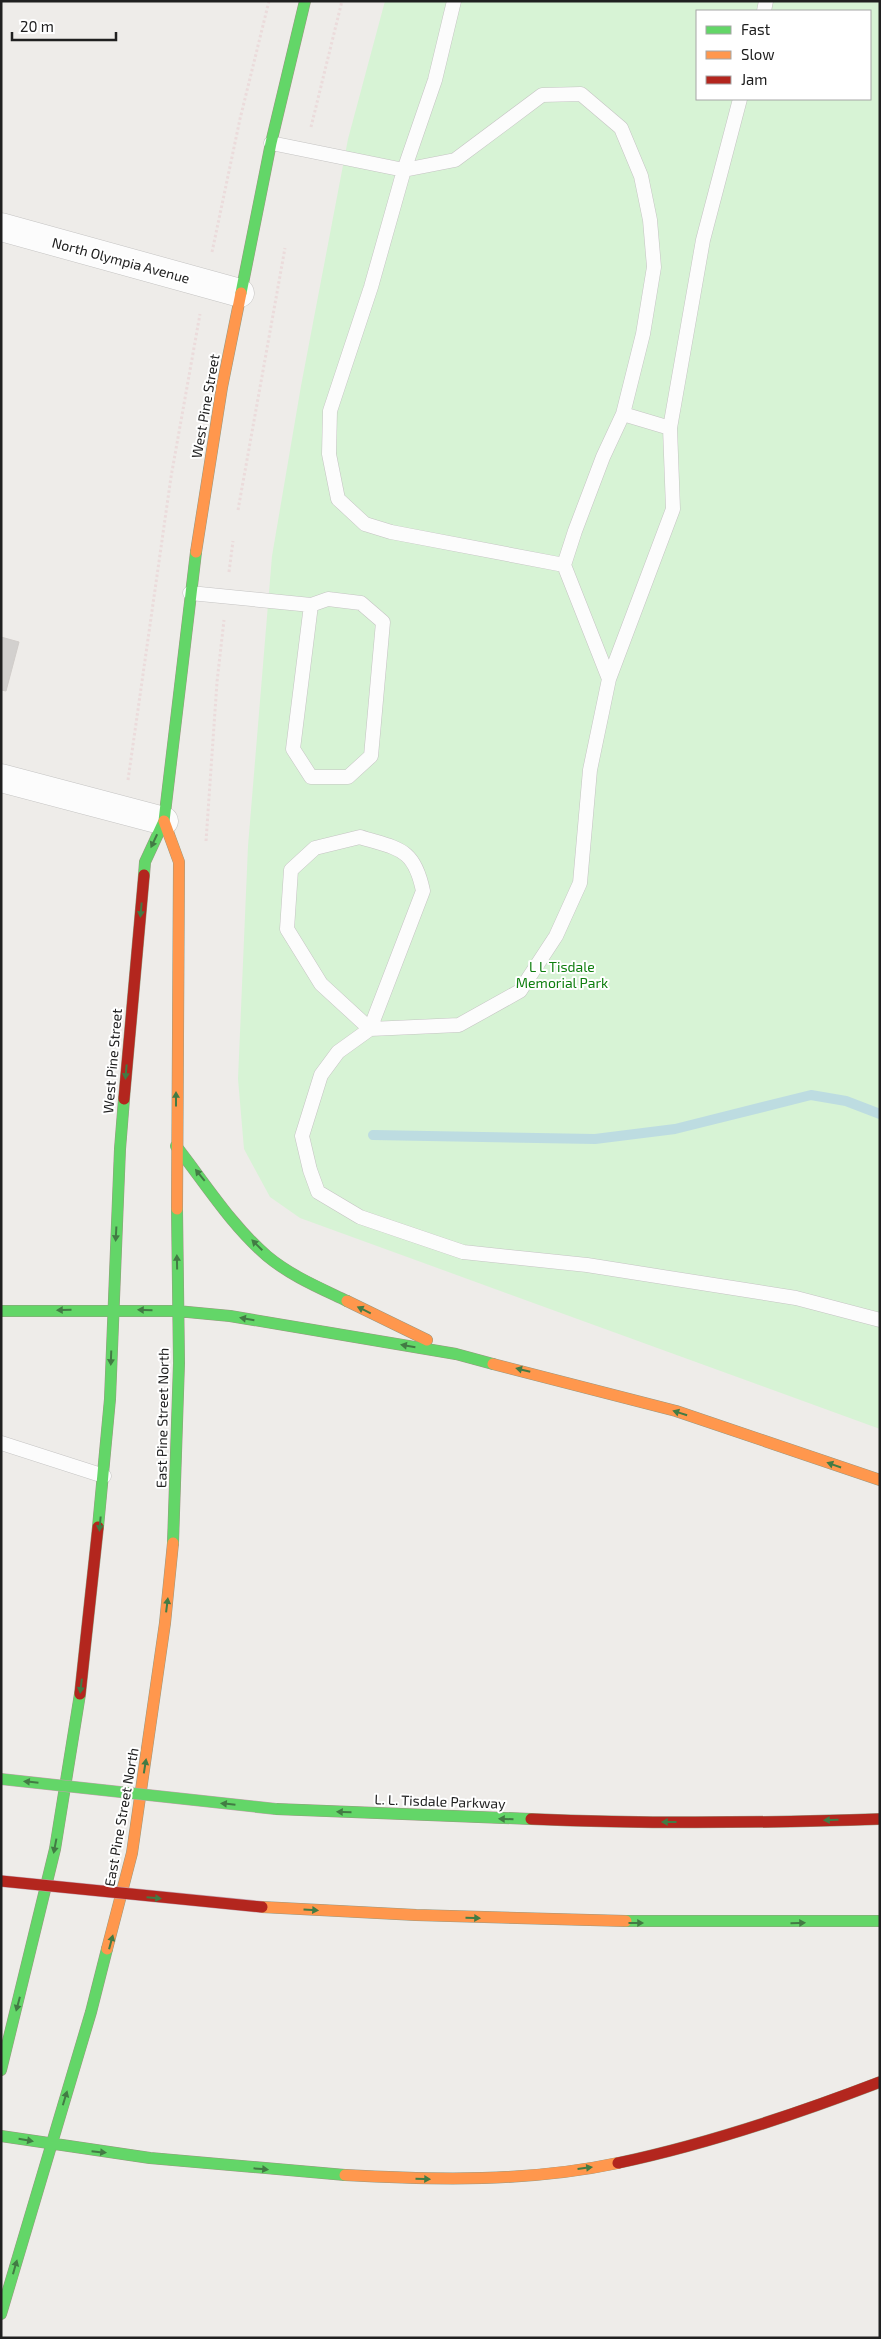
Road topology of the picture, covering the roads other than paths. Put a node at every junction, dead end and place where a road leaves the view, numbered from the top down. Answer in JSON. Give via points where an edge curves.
{"nodes":[{"id":1,"x":305,"y":1,"type":"edge"},
{"id":2,"x":454,"y":1,"type":"edge"},
{"id":3,"x":740,"y":100,"type":"edge"},
{"id":4,"x":272,"y":143,"type":"junction"},
{"id":5,"x":404,"y":170,"type":"junction"},
{"id":6,"x":1,"y":227,"type":"edge"},
{"id":7,"x":240,"y":292,"type":"junction"},
{"id":8,"x":623,"y":414,"type":"junction"},
{"id":9,"x":670,"y":428,"type":"junction"},
{"id":10,"x":564,"y":565,"type":"junction"},
{"id":11,"x":190,"y":593,"type":"junction"},
{"id":12,"x":311,"y":605,"type":"junction"},
{"id":13,"x":609,"y":679,"type":"junction"},
{"id":14,"x":1,"y":778,"type":"edge"},
{"id":15,"x":164,"y":821,"type":"junction"},
{"id":16,"x":370,"y":1029,"type":"junction"},
{"id":17,"x":176,"y":1146,"type":"junction"},
{"id":18,"x":113,"y":1309,"type":"junction"},
{"id":19,"x":177,"y":1310,"type":"junction"},
{"id":20,"x":1,"y":1311,"type":"edge"},
{"id":21,"x":880,"y":1320,"type":"edge"},
{"id":22,"x":456,"y":1354,"type":"junction"},
{"id":23,"x":1,"y":1443,"type":"edge"},
{"id":24,"x":104,"y":1476,"type":"junction"},
{"id":25,"x":880,"y":1480,"type":"edge"},
{"id":26,"x":1,"y":1779,"type":"edge"},
{"id":27,"x":880,"y":1819,"type":"edge"},
{"id":28,"x":1,"y":1881,"type":"edge"},
{"id":29,"x":880,"y":1921,"type":"edge"},
{"id":30,"x":1,"y":2070,"type":"edge"},
{"id":31,"x":880,"y":2082,"type":"edge"},
{"id":32,"x":1,"y":2136,"type":"edge"},
{"id":33,"x":51,"y":2145,"type":"junction"},
{"id":34,"x":1,"y":2314,"type":"edge"}],
"edges":[{"from":1,"to":4,"type":"main road","name":"West Pine Street"},
{"from":2,"to":5,"type":"lane","via":[[435,80]]},
{"from":3,"to":9,"type":"lane","via":[[702,240]]},
{"from":4,"to":5,"type":"lane"},
{"from":4,"to":7,"type":"main road","name":"West Pine Street"},
{"from":5,"to":8,"type":"lane","via":[[455,160],[542,95],[581,94],[621,128],[641,176],[650,220],[654,267],[644,334]]},
{"from":5,"to":10,"type":"lane","via":[[371,288],[330,411],[329,454],[338,499],[365,524],[391,532]]},
{"from":6,"to":7,"type":"street","name":"North Olympia Avenue"},
{"from":7,"to":11,"type":"main road","name":"West Pine Street"},
{"from":8,"to":9,"type":"lane"},
{"from":8,"to":10,"type":"lane","via":[[596,476]]},
{"from":9,"to":13,"type":"lane","via":[[673,509]]},
{"from":10,"to":13,"type":"lane"},
{"from":11,"to":12,"type":"lane"},
{"from":11,"to":15,"type":"main road","name":"West Pine Street"},
{"from":12,"to":12,"type":"lane","via":[[328,599],[361,604],[383,622],[370,756],[348,777],[311,777],[293,750]]},
{"from":13,"to":16,"type":"lane","via":[[590,770],[580,883],[556,936],[520,991],[460,1025]]},
{"from":14,"to":15,"type":"street"},
{"from":17,"to":15,"type":"main road","name":"West Pine Street","one_way":true,"via":[[179,862]]},
{"from":15,"to":18,"type":"main road","name":"West Pine Street","one_way":true,"via":[[145,862],[120,1149]]},
{"from":16,"to":16,"type":"lane","via":[[321,984],[287,929],[291,870],[315,848],[360,837],[405,851],[420,874],[424,891]]},
{"from":16,"to":21,"type":"lane","via":[[338,1052],[320,1075],[302,1136],[318,1192],[360,1217],[463,1252],[586,1265],[786,1297]]},
{"from":19,"to":17,"type":"main road","name":"West Pine Street","one_way":true},
{"from":22,"to":17,"type":"main road","one_way":true,"via":[[295,1276],[268,1256],[242,1231]]},
{"from":19,"to":18,"type":"main road","one_way":true},
{"from":18,"to":20,"type":"main road","one_way":true},
{"from":18,"to":24,"type":"main road","one_way":true},
{"from":22,"to":19,"type":"main road","one_way":true},
{"from":33,"to":19,"type":"main road","name":"East Pine Street North","one_way":true,"via":[[112,1939],[132,1853],[150,1736],[172,1557],[176,1494]]},
{"from":25,"to":22,"type":"main road","one_way":true,"via":[[676,1411]]},
{"from":23,"to":24,"type":"lane"},
{"from":24,"to":30,"type":"main road","one_way":true,"via":[[72,1748],[55,1849]]},
{"from":27,"to":26,"type":"main road","name":"L. L. Tisdale Parkway","one_way":true,"bridge":true,"via":[[596,1822],[276,1809]]},
{"from":28,"to":29,"type":"main road","one_way":true,"bridge":true,"via":[[262,1907],[430,1917],[603,1923]]},
{"from":33,"to":31,"type":"main road","one_way":true,"via":[[259,2169],[366,2177],[444,2180],[526,2176],[612,2165],[699,2145],[777,2122]]},
{"from":32,"to":33,"type":"main road","one_way":true},
{"from":34,"to":33,"type":"main road","name":"East Pine Street North","one_way":true}]}
